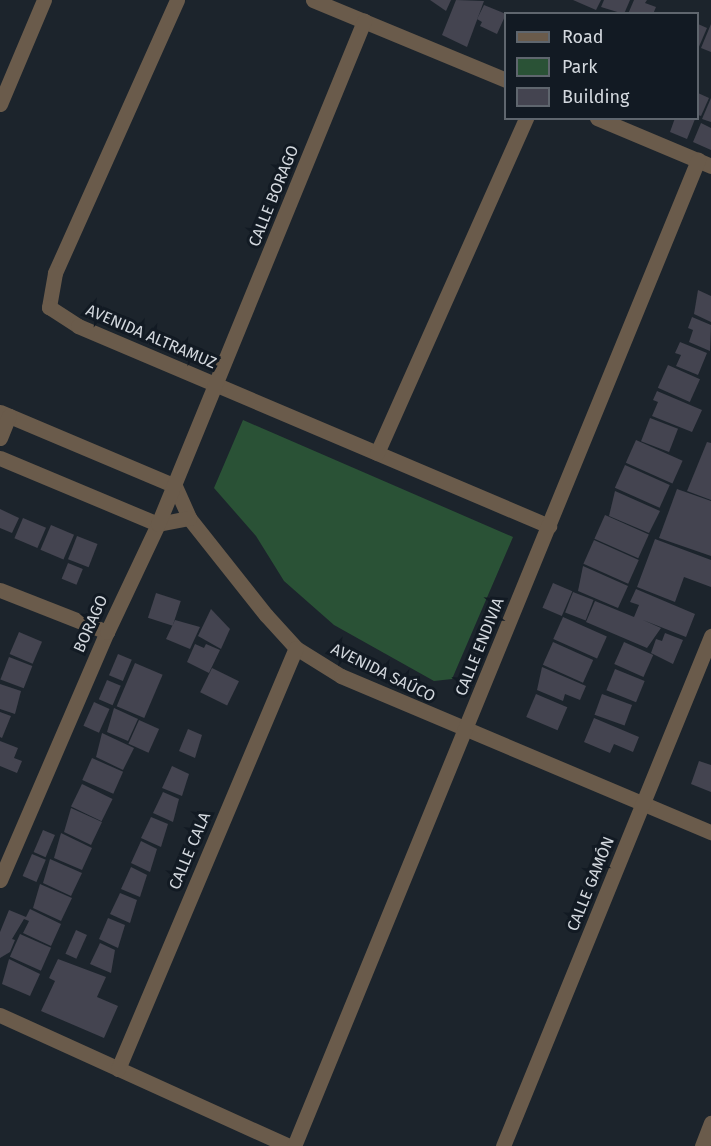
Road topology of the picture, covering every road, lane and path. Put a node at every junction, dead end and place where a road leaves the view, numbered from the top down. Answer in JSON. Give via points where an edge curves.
{"nodes":[{"id":1,"x":44,"y":0,"type":"edge"},
{"id":2,"x":177,"y":0,"type":"edge"},
{"id":3,"x":313,"y":0,"type":"edge"},
{"id":4,"x":364,"y":21,"type":"junction"},
{"id":5,"x":504,"y":79,"type":"edge"},
{"id":6,"x":0,"y":104,"type":"edge"},
{"id":7,"x":525,"y":120,"type":"edge"},
{"id":8,"x":602,"y":120,"type":"edge"},
{"id":9,"x":704,"y":163,"type":"edge"},
{"id":10,"x":217,"y":384,"type":"junction"},
{"id":11,"x":5,"y":414,"type":"edge"},
{"id":12,"x":0,"y":438,"type":"edge"},
{"id":13,"x":377,"y":453,"type":"junction"},
{"id":14,"x":0,"y":459,"type":"edge"},
{"id":15,"x":175,"y":486,"type":"junction"},
{"id":16,"x":189,"y":518,"type":"junction"},
{"id":17,"x":158,"y":524,"type":"junction"},
{"id":18,"x":549,"y":526,"type":"junction"},
{"id":19,"x":0,"y":590,"type":"edge"},
{"id":20,"x":107,"y":632,"type":"junction"},
{"id":21,"x":711,"y":636,"type":"edge"},
{"id":22,"x":296,"y":648,"type":"junction"},
{"id":23,"x":465,"y":731,"type":"junction"},
{"id":24,"x":643,"y":804,"type":"junction"},
{"id":25,"x":711,"y":832,"type":"edge"},
{"id":26,"x":0,"y":880,"type":"edge"},
{"id":27,"x":0,"y":1015,"type":"edge"},
{"id":28,"x":118,"y":1069,"type":"junction"},
{"id":29,"x":711,"y":1123,"type":"edge"},
{"id":30,"x":289,"y":1146,"type":"edge"},
{"id":31,"x":294,"y":1146,"type":"edge"},
{"id":32,"x":503,"y":1146,"type":"edge"},
{"id":33,"x":702,"y":1146,"type":"edge"}],
"edges":[{"from":1,"to":6,"type":"street"},
{"from":2,"to":10,"type":"street","name":"AVENIDA ALTRAMUZ","via":[[55,273],[49,307],[78,326]]},
{"from":3,"to":4,"type":"street"},
{"from":4,"to":5,"type":"street"},
{"from":4,"to":10,"type":"street","name":"CALLE BORAGO"},
{"from":7,"to":13,"type":"street"},
{"from":8,"to":9,"type":"street"},
{"from":9,"to":18,"type":"street","name":"CALLE ENDIVIA"},
{"from":10,"to":13,"type":"street","name":"AVENIDA ALTRAMUZ"},
{"from":10,"to":15,"type":"street","name":"BORAGO"},
{"from":11,"to":12,"type":"street"},
{"from":11,"to":15,"type":"street"},
{"from":13,"to":18,"type":"street","name":"AVENIDA ALTRAMUZ"},
{"from":14,"to":17,"type":"street"},
{"from":15,"to":16,"type":"street","name":"AVENIDA SAÚCO"},
{"from":15,"to":17,"type":"street","name":"BORAGO"},
{"from":16,"to":17,"type":"street"},
{"from":16,"to":22,"type":"street","name":"AVENIDA SAÚCO"},
{"from":17,"to":20,"type":"street","name":"BORAGO"},
{"from":18,"to":23,"type":"street","name":"CALLE ENDIVIA"},
{"from":19,"to":20,"type":"street"},
{"from":20,"to":26,"type":"street","name":"BORAGO"},
{"from":21,"to":24,"type":"street","name":"CALLE GAMÓN"},
{"from":22,"to":23,"type":"street","name":"AVENIDA SAÚCO","via":[[341,676]]},
{"from":22,"to":28,"type":"street","name":"CALLE CALA"},
{"from":23,"to":24,"type":"street","name":"AVENIDA SAÚCO"},
{"from":23,"to":31,"type":"street","name":"CALLE ENDIVIA"},
{"from":24,"to":25,"type":"street","name":"AVENIDA SAÚCO"},
{"from":24,"to":32,"type":"street","name":"CALLE GAMÓN"},
{"from":27,"to":28,"type":"street"},
{"from":28,"to":30,"type":"street"},
{"from":29,"to":33,"type":"street"}]}
